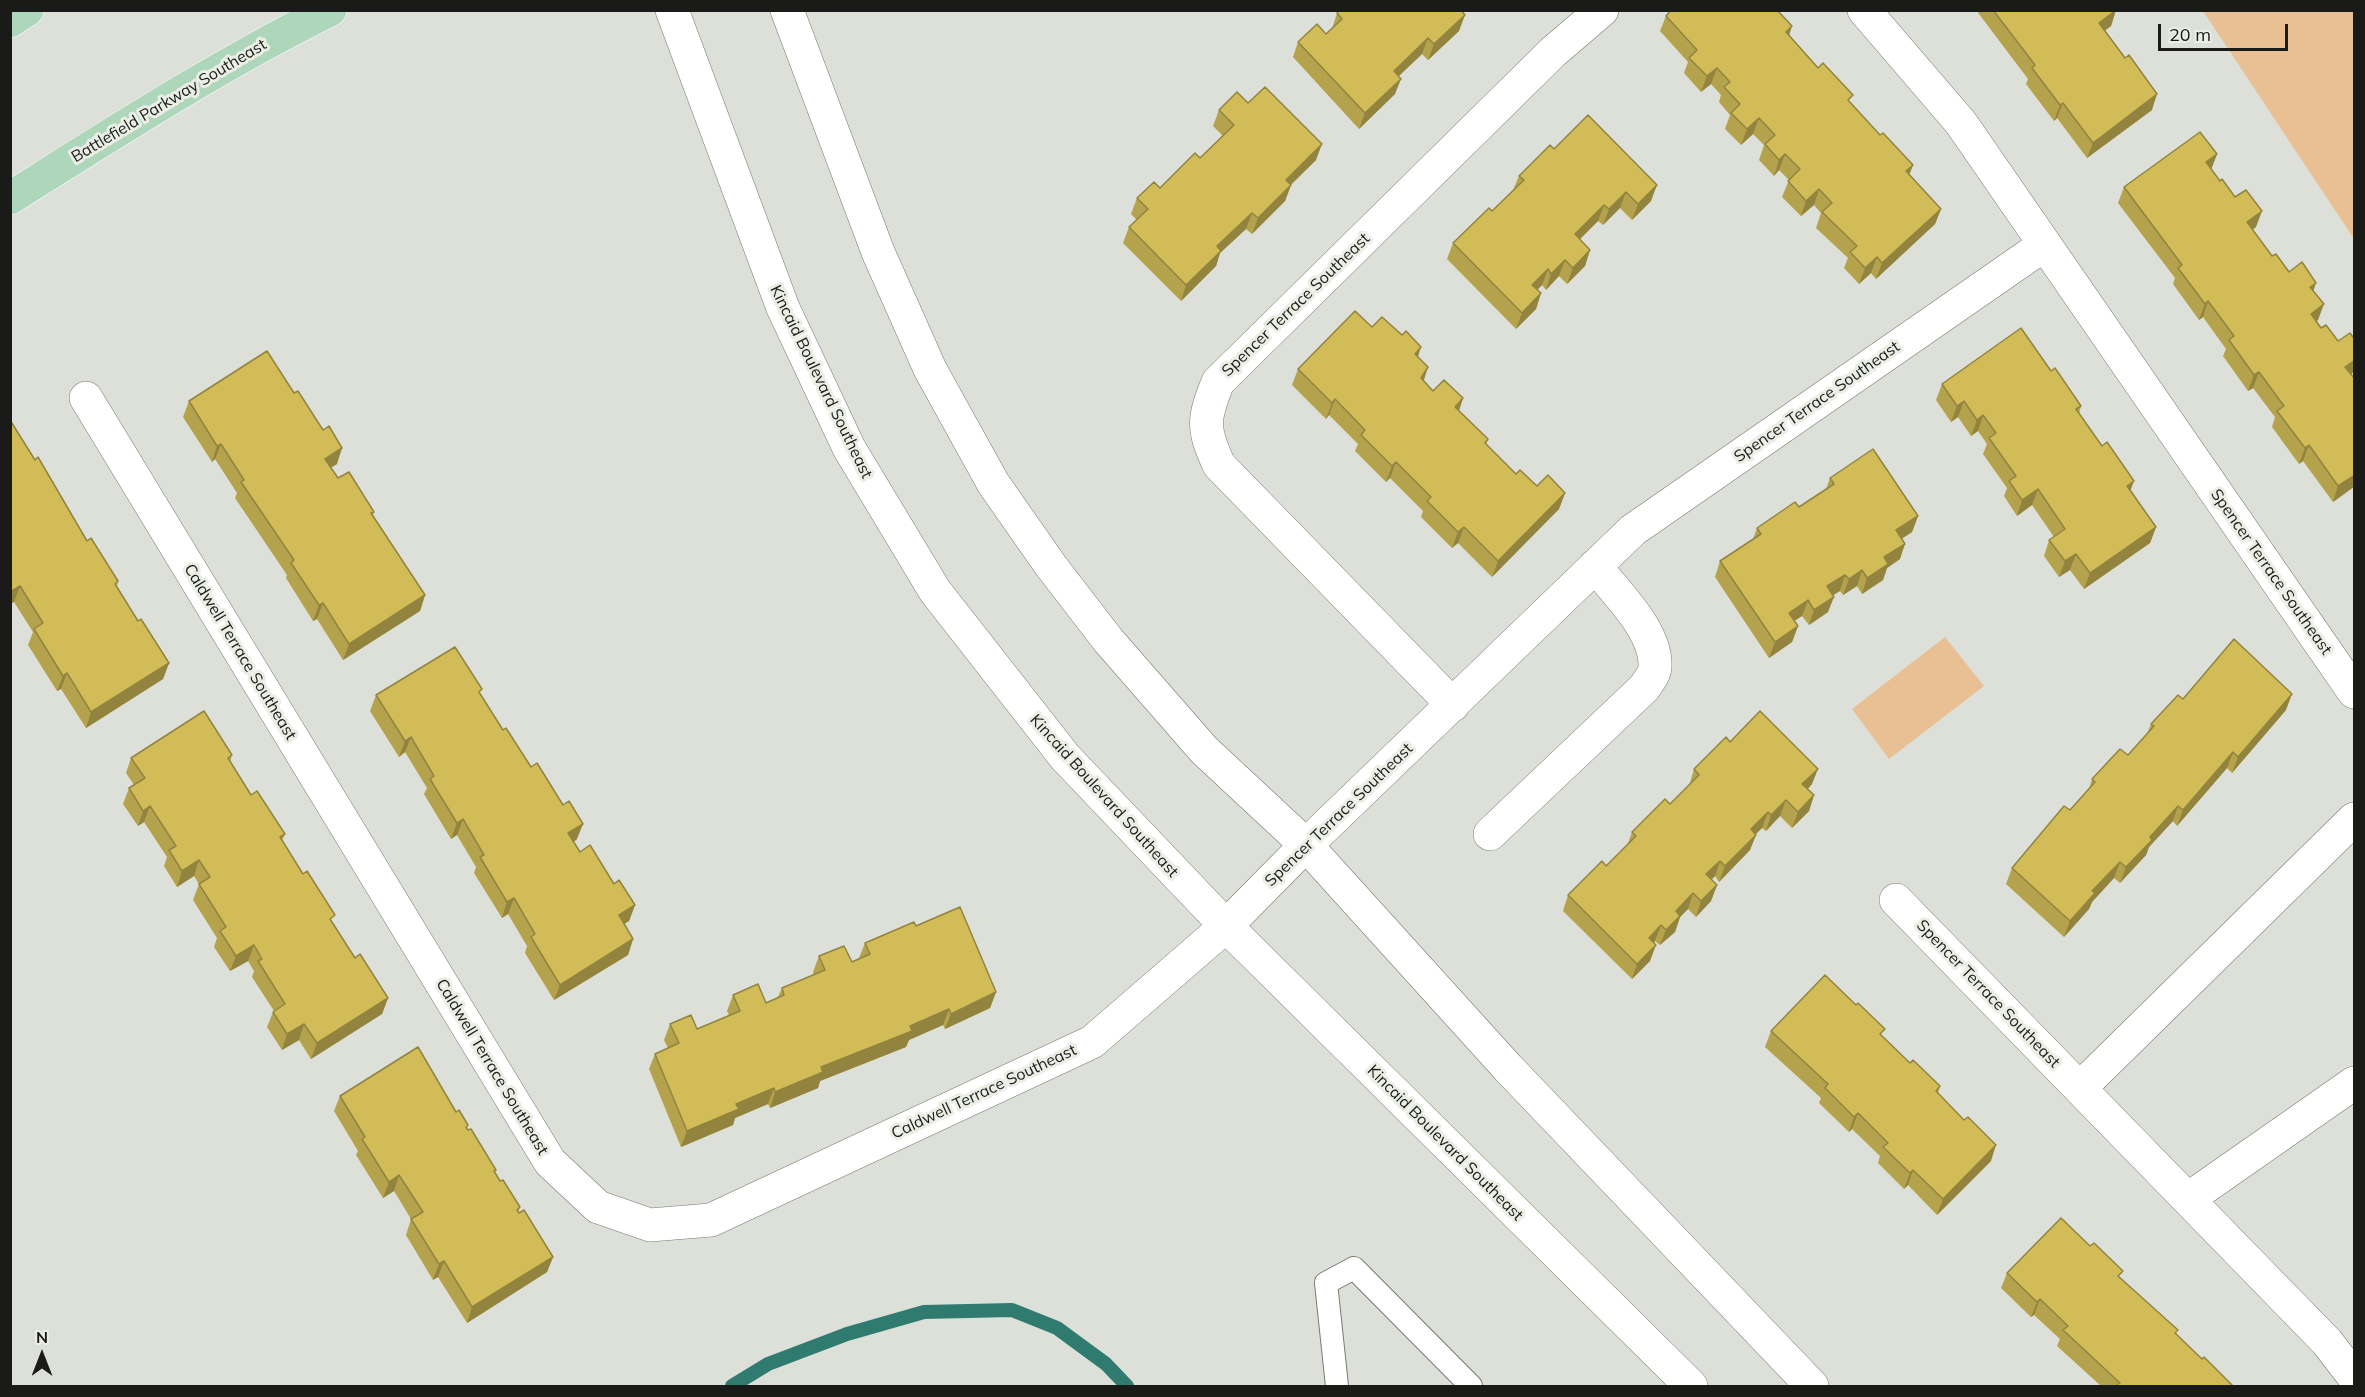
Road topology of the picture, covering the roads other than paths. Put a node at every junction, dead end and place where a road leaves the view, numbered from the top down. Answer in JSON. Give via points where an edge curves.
{"nodes":[{"id":1,"x":27,"y":10,"type":"edge"},
{"id":2,"x":330,"y":10,"type":"edge"},
{"id":3,"x":672,"y":10,"type":"edge"},
{"id":4,"x":787,"y":10,"type":"edge"},
{"id":5,"x":1602,"y":10,"type":"edge"},
{"id":6,"x":1864,"y":10,"type":"edge"},
{"id":7,"x":10,"y":21,"type":"edge"},
{"id":8,"x":10,"y":198,"type":"edge"},
{"id":9,"x":2044,"y":245,"type":"junction"},
{"id":10,"x":86,"y":398,"type":"dead end"},
{"id":11,"x":1596,"y":566,"type":"junction"},
{"id":12,"x":2355,"y":692,"type":"edge"},
{"id":13,"x":1453,"y":705,"type":"junction"},
{"id":14,"x":2355,"y":819,"type":"edge"},
{"id":15,"x":1490,"y":834,"type":"dead end"},
{"id":16,"x":1306,"y":845,"type":"junction"},
{"id":17,"x":1896,"y":900,"type":"dead end"},
{"id":18,"x":1226,"y":926,"type":"junction"},
{"id":19,"x":2355,"y":1083,"type":"edge"},
{"id":20,"x":2080,"y":1088,"type":"junction"},
{"id":21,"x":2188,"y":1199,"type":"junction"},
{"id":22,"x":2355,"y":1377,"type":"edge"},
{"id":23,"x":1337,"y":1386,"type":"edge"},
{"id":24,"x":1471,"y":1386,"type":"edge"},
{"id":25,"x":1692,"y":1386,"type":"edge"},
{"id":26,"x":1812,"y":1386,"type":"edge"}],
"edges":[{"from":1,"to":7,"type":"main road"},
{"from":2,"to":8,"type":"main road","name":"Battlefield Parkway Southeast","via":[[265,43]]},
{"from":3,"to":18,"type":"street","name":"Kincaid Boulevard Southeast","via":[[783,308],[849,448],[891,519],[935,591],[1065,758]]},
{"from":4,"to":16,"type":"street","via":[[878,252],[930,369],[993,483],[1051,566],[1204,750]]},
{"from":5,"to":13,"type":"street","name":"Spencer Terrace Southeast","via":[[1553,52],[1218,382],[1207,409],[1207,439],[1219,465]]},
{"from":6,"to":9,"type":"street","name":"Spencer Terrace Southeast","via":[[1961,123]]},
{"from":9,"to":11,"type":"street","name":"Spencer Terrace Southeast","via":[[1633,530]]},
{"from":9,"to":12,"type":"street","name":"Spencer Terrace Southeast"},
{"from":10,"to":18,"type":"street","name":"Caldwell Terrace Southeast","via":[[550,1162],[598,1207],[650,1225],[711,1220],[1092,1042]]},
{"from":11,"to":13,"type":"street","name":"Spencer Terrace Southeast"},
{"from":11,"to":15,"type":"street","via":[[1644,628],[1654,652],[1655,670],[1644,688]]},
{"from":13,"to":16,"type":"street","name":"Spencer Terrace Southeast"},
{"from":14,"to":20,"type":"street"},
{"from":16,"to":18,"type":"street","name":"Spencer Terrace Southeast"},
{"from":16,"to":26,"type":"street","via":[[1508,1068]]},
{"from":17,"to":20,"type":"street","name":"Spencer Terrace Southeast"},
{"from":18,"to":25,"type":"street","name":"Kincaid Boulevard Southeast"},
{"from":19,"to":21,"type":"street"},
{"from":20,"to":21,"type":"street","name":"Spencer Terrace Southeast"},
{"from":21,"to":22,"type":"street","name":"Spencer Terrace Southeast","via":[[2327,1342]]},
{"from":23,"to":24,"type":"lane","via":[[1326,1283],[1354,1268]]}]}
